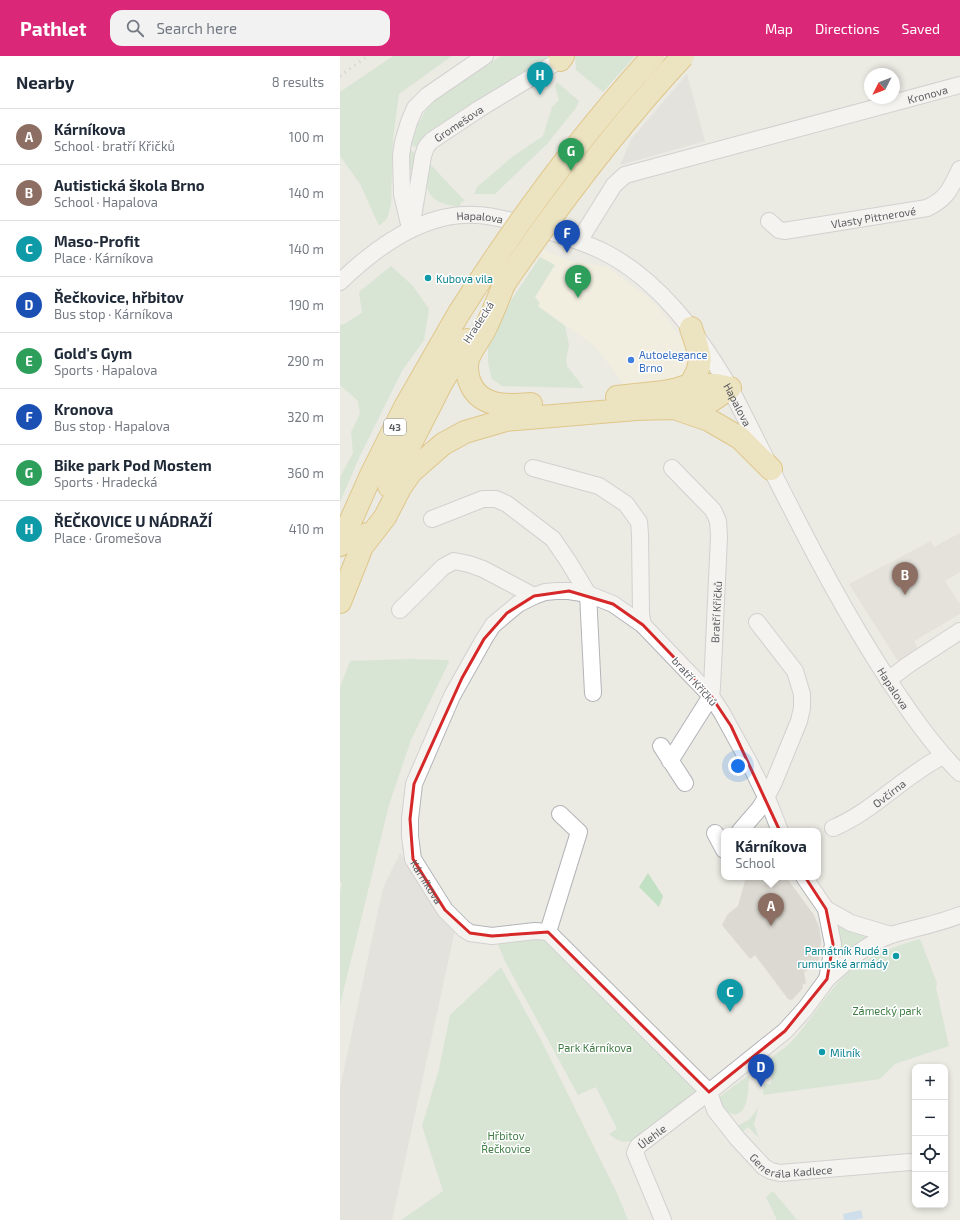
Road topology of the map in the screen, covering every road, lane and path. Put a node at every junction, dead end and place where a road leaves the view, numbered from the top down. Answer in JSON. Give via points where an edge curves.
{"nodes":[{"id":1,"x":485,"y":56,"type":"edge"},
{"id":2,"x":653,"y":56,"type":"edge"},
{"id":3,"x":683,"y":56,"type":"edge"},
{"id":4,"x":561,"y":57,"type":"edge"},
{"id":5,"x":960,"y":85,"type":"edge"},
{"id":6,"x":960,"y":169,"type":"edge"},
{"id":7,"x":769,"y":221,"type":"dead end"},
{"id":8,"x":411,"y":229,"type":"junction"},
{"id":9,"x":579,"y":241,"type":"junction"},
{"id":10,"x":340,"y":282,"type":"edge"},
{"id":11,"x":473,"y":322,"type":"junction"},
{"id":12,"x":691,"y":328,"type":"junction"},
{"id":13,"x":690,"y":385,"type":"junction"},
{"id":14,"x":730,"y":388,"type":"junction"},
{"id":15,"x":673,"y":408,"type":"junction"},
{"id":16,"x":534,"y":468,"type":"dead end"},
{"id":17,"x":672,"y":468,"type":"dead end"},
{"id":18,"x":771,"y":469,"type":"junction"},
{"id":19,"x":432,"y":519,"type":"dead end"},
{"id":20,"x":351,"y":547,"type":"edge"},
{"id":21,"x":588,"y":594,"type":"junction"},
{"id":22,"x":534,"y":596,"type":"junction"},
{"id":23,"x":340,"y":602,"type":"edge"},
{"id":24,"x":400,"y":610,"type":"dead end"},
{"id":25,"x":757,"y":622,"type":"dead end"},
{"id":26,"x":643,"y":625,"type":"junction"},
{"id":27,"x":960,"y":631,"type":"edge"},
{"id":28,"x":462,"y":678,"type":"joint"},
{"id":29,"x":888,"y":680,"type":"junction"},
{"id":30,"x":593,"y":693,"type":"dead end"},
{"id":31,"x":710,"y":696,"type":"junction"},
{"id":32,"x":661,"y":746,"type":"dead end"},
{"id":33,"x":943,"y":756,"type":"junction"},
{"id":34,"x":670,"y":761,"type":"junction"},
{"id":35,"x":960,"y":773,"type":"edge"},
{"id":36,"x":685,"y":783,"type":"dead end"},
{"id":37,"x":766,"y":798,"type":"junction"},
{"id":38,"x":560,"y":814,"type":"dead end"},
{"id":39,"x":742,"y":828,"type":"edge"},
{"id":40,"x":779,"y":828,"type":"edge"},
{"id":41,"x":832,"y":828,"type":"dead end"},
{"id":42,"x":715,"y":833,"type":"dead end"},
{"id":43,"x":721,"y":844,"type":"edge"},
{"id":44,"x":806,"y":880,"type":"edge"},
{"id":45,"x":826,"y":909,"type":"junction"},
{"id":46,"x":960,"y":915,"type":"edge"},
{"id":47,"x":548,"y":932,"type":"junction"},
{"id":48,"x":891,"y":936,"type":"junction"},
{"id":49,"x":827,"y":979,"type":"junction"},
{"id":50,"x":709,"y":1092,"type":"junction"},
{"id":51,"x":910,"y":1162,"type":"dead end"},
{"id":52,"x":663,"y":1220,"type":"edge"}],
"edges":[{"from":1,"to":8,"type":"street","via":[[428,95],[415,108],[409,122],[403,142],[402,194]]},
{"from":2,"to":11,"type":"highway","name":"Hradecká","number":"43","bridge":true,"via":[[605,110],[499,251]]},
{"from":3,"to":11,"type":"highway","name":"Hradecká","number":"43","bridge":true,"via":[[631,114],[592,163],[504,284]]},
{"from":4,"to":8,"type":"street","name":"Gromešova","via":[[431,141],[423,156]]},
{"from":5,"to":9,"type":"street","name":"Kronova","via":[[625,175],[614,186]]},
{"from":6,"to":7,"type":"street","name":"Vlasty Pittnerové","via":[[942,200],[927,208],[784,231]]},
{"from":8,"to":9,"type":"street","name":"Hapalova","via":[[443,217],[476,214],[496,217]]},
{"from":8,"to":10,"type":"street","via":[[354,268]]},
{"from":9,"to":12,"type":"street","name":"Hapalova","via":[[616,259],[645,281],[666,299]]},
{"from":11,"to":13,"type":"highway","via":[[467,376],[477,395],[496,405],[514,406],[664,392]]},
{"from":11,"to":20,"type":"highway","name":"Hradecká","number":"43","via":[[405,407],[371,475]]},
{"from":12,"to":13,"type":"highway","via":[[700,358]]},
{"from":12,"to":14,"type":"street","name":"Hapalova"},
{"from":13,"to":14,"type":"highway"},
{"from":14,"to":15,"type":"highway","via":[[711,401]]},
{"from":14,"to":18,"type":"street","name":"Hapalova"},
{"from":15,"to":18,"type":"highway","via":[[709,420],[740,438]]},
{"from":15,"to":20,"type":"highway","via":[[506,420],[465,432],[443,444],[411,472],[385,517]]},
{"from":16,"to":26,"type":"street","via":[[599,486],[626,504],[638,522],[640,534]]},
{"from":17,"to":31,"type":"street","name":"Bratří Křičků","via":[[713,510],[718,521],[718,574]]},
{"from":18,"to":29,"type":"street","name":"Hapalova","via":[[844,608]]},
{"from":19,"to":21,"type":"street","via":[[483,499],[496,499],[507,504],[553,539]]},
{"from":20,"to":23,"type":"highway","name":"Hradecká","number":"43"},
{"from":21,"to":22,"type":"street","name":"bratří Křičků","via":[[556,591]]},
{"from":21,"to":26,"type":"street","name":"bratří Křičků","via":[[613,604]]},
{"from":21,"to":30,"type":"street"},
{"from":22,"to":24,"type":"street","via":[[483,569],[454,561],[443,567]]},
{"from":22,"to":28,"type":"street","name":"bratří Křičků","via":[[518,604],[493,625]]},
{"from":25,"to":37,"type":"street","via":[[795,671],[802,694],[802,708],[798,721]]},
{"from":26,"to":31,"type":"street","name":"bratří Křičků"},
{"from":27,"to":29,"type":"street"},
{"from":28,"to":47,"type":"street","name":"Kárníkova","via":[[414,784],[410,819],[413,859],[445,910],[470,933],[492,936]]},
{"from":29,"to":33,"type":"street","name":"Hapalova"},
{"from":31,"to":34,"type":"street","name":"Bratří Křičků"},
{"from":31,"to":37,"type":"street","name":"bratří Křičků","via":[[731,726]]},
{"from":32,"to":34,"type":"street"},
{"from":33,"to":35,"type":"street","name":"Hapalova"},
{"from":33,"to":41,"type":"street","name":"Ovčírna","via":[[919,770],[844,824]]},
{"from":34,"to":36,"type":"street"},
{"from":37,"to":39,"type":"street"},
{"from":37,"to":40,"type":"street","name":"bratří Křičků"},
{"from":38,"to":47,"type":"street","via":[[579,832]]},
{"from":42,"to":43,"type":"street"},
{"from":44,"to":45,"type":"street"},
{"from":45,"to":48,"type":"street","via":[[851,923]]},
{"from":45,"to":49,"type":"street","via":[[833,944]]},
{"from":46,"to":48,"type":"street"},
{"from":47,"to":50,"type":"street"},
{"from":48,"to":49,"type":"street","via":[[862,950]]},
{"from":49,"to":50,"type":"street","via":[[785,1031]]},
{"from":50,"to":51,"type":"street","name":"Generála Kadlece","via":[[715,1110],[724,1122],[771,1171],[780,1173]]},
{"from":50,"to":52,"type":"street","name":"Úlehle","via":[[638,1146],[635,1153]]}]}
